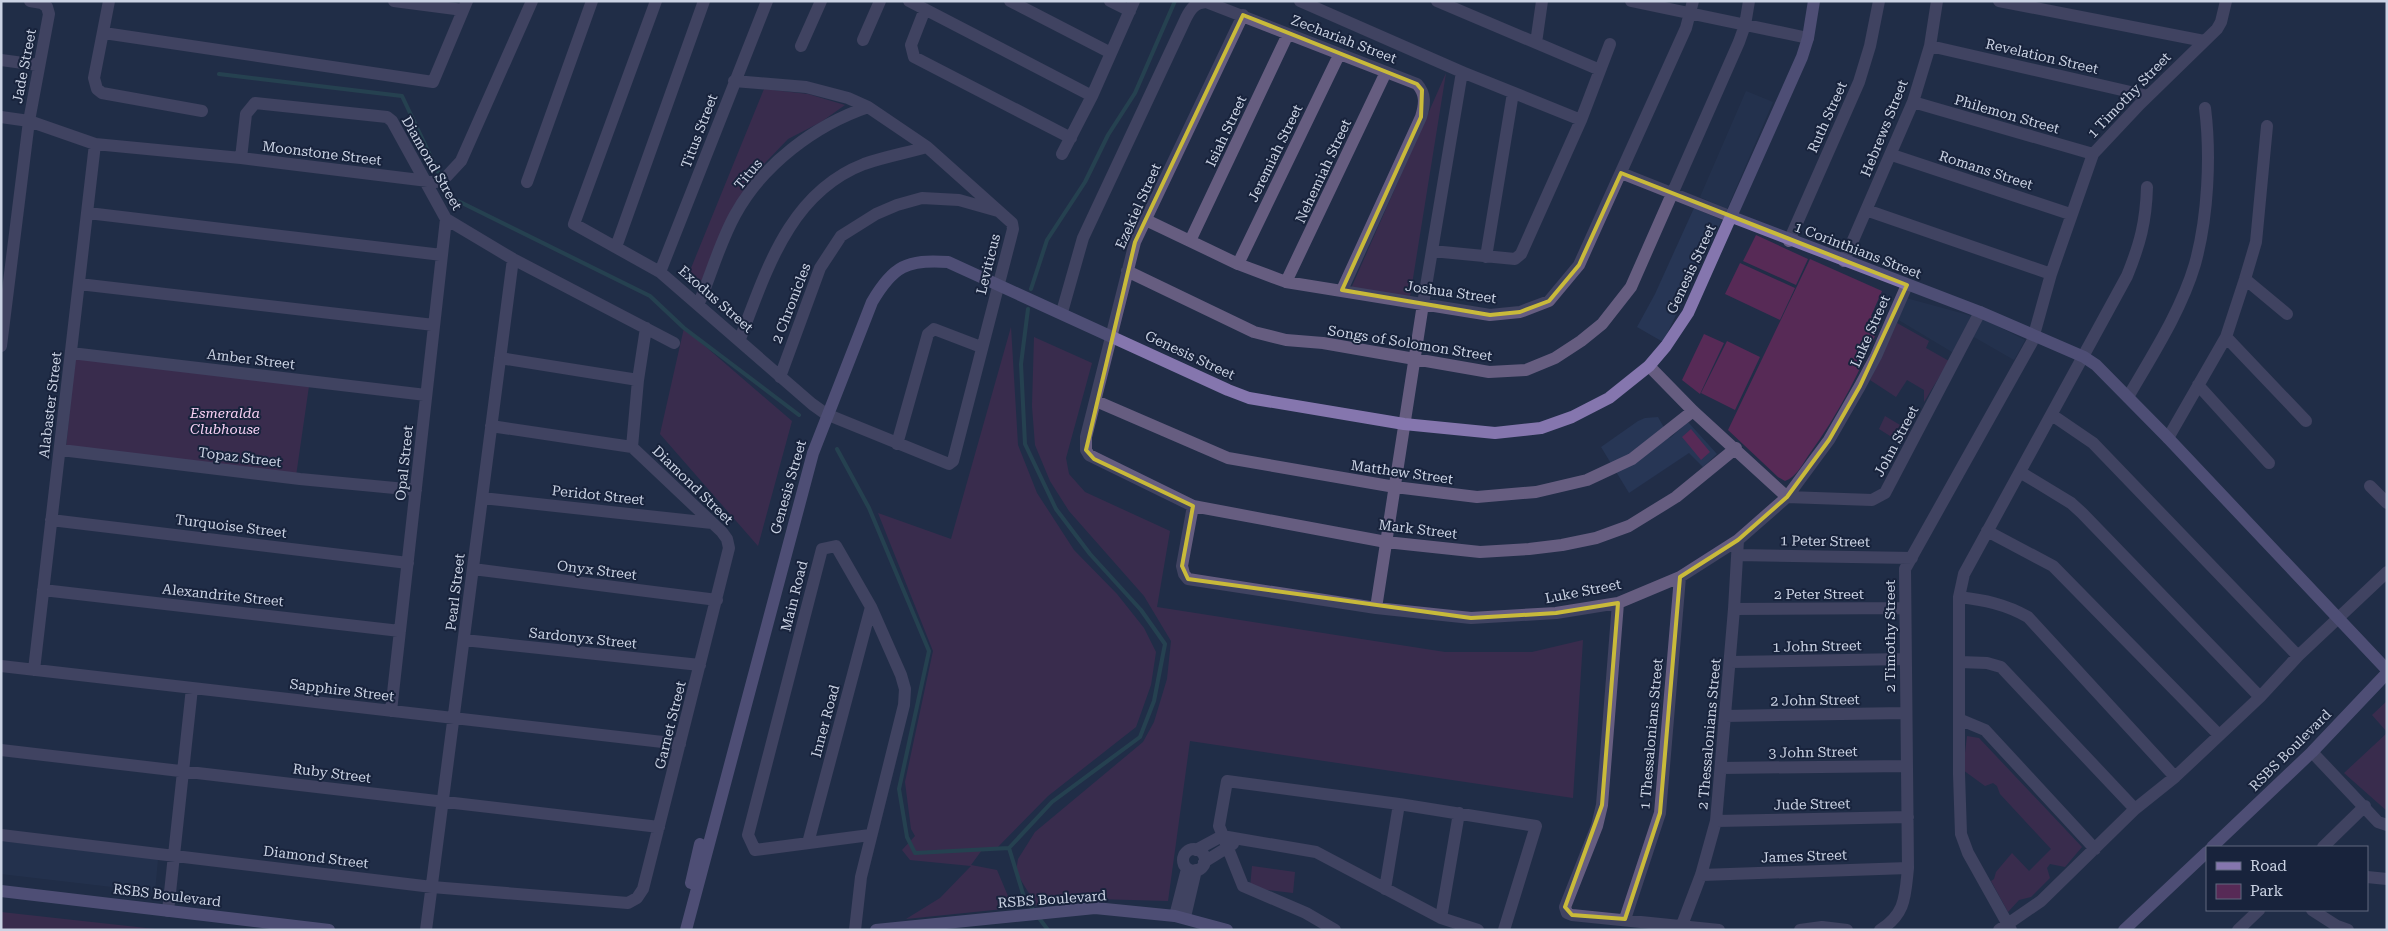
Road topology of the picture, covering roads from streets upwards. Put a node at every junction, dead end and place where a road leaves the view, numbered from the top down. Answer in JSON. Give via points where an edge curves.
{"nodes":[{"id":1,"x":109,"y":1,"type":"edge"},
{"id":2,"x":394,"y":1,"type":"edge"},
{"id":3,"x":532,"y":1,"type":"edge"},
{"id":4,"x":592,"y":1,"type":"edge"},
{"id":5,"x":656,"y":1,"type":"edge"},
{"id":6,"x":704,"y":1,"type":"edge"},
{"id":7,"x":767,"y":1,"type":"edge"},
{"id":8,"x":821,"y":1,"type":"edge"},
{"id":9,"x":880,"y":1,"type":"edge"},
{"id":10,"x":909,"y":1,"type":"edge"},
{"id":11,"x":1010,"y":1,"type":"edge"},
{"id":12,"x":1110,"y":1,"type":"edge"},
{"id":13,"x":1300,"y":1,"type":"edge"},
{"id":14,"x":1438,"y":1,"type":"edge"},
{"id":15,"x":1542,"y":1,"type":"edge"},
{"id":16,"x":1749,"y":1,"type":"edge"},
{"id":17,"x":1814,"y":1,"type":"edge"},
{"id":18,"x":1879,"y":1,"type":"edge"},
{"id":19,"x":1937,"y":1,"type":"edge"},
{"id":20,"x":1999,"y":1,"type":"edge"},
{"id":21,"x":2226,"y":1,"type":"edge"},
{"id":22,"x":36,"y":2,"type":"edge"},
{"id":23,"x":1640,"y":2,"type":"edge"},
{"id":24,"x":465,"y":6,"type":"edge"},
{"id":25,"x":1132,"y":6,"type":"edge"},
{"id":26,"x":1692,"y":8,"type":"edge"},
{"id":27,"x":925,"y":9,"type":"junction"},
{"id":28,"x":1243,"y":15,"type":"junction"},
{"id":29,"x":1745,"y":25,"type":"junction"},
{"id":30,"x":104,"y":33,"type":"junction"},
{"id":31,"x":1288,"y":34,"type":"junction"},
{"id":32,"x":1808,"y":38,"type":"junction"},
{"id":33,"x":863,"y":40,"type":"dead end"},
{"id":34,"x":2204,"y":41,"type":"junction"},
{"id":35,"x":1536,"y":43,"type":"junction"},
{"id":36,"x":1610,"y":44,"type":"dead end"},
{"id":37,"x":801,"y":46,"type":"dead end"},
{"id":38,"x":1930,"y":46,"type":"junction"},
{"id":39,"x":1111,"y":54,"type":"junction"},
{"id":40,"x":1339,"y":55,"type":"junction"},
{"id":41,"x":1,"y":60,"type":"edge"},
{"id":42,"x":38,"y":65,"type":"junction"},
{"id":43,"x":1600,"y":70,"type":"junction"},
{"id":44,"x":1386,"y":72,"type":"junction"},
{"id":45,"x":1462,"y":72,"type":"junction"},
{"id":46,"x":734,"y":81,"type":"junction"},
{"id":47,"x":1513,"y":93,"type":"junction"},
{"id":48,"x":1092,"y":96,"type":"junction"},
{"id":49,"x":2148,"y":96,"type":"junction"},
{"id":50,"x":1913,"y":102,"type":"junction"},
{"id":51,"x":868,"y":107,"type":"junction"},
{"id":52,"x":2205,"y":108,"type":"dead end"},
{"id":53,"x":202,"y":111,"type":"dead end"},
{"id":54,"x":1,"y":117,"type":"edge"},
{"id":55,"x":29,"y":120,"type":"junction"},
{"id":56,"x":1581,"y":120,"type":"junction"},
{"id":57,"x":2267,"y":126,"type":"dead end"},
{"id":58,"x":1071,"y":138,"type":"junction"},
{"id":59,"x":95,"y":144,"type":"junction"},
{"id":60,"x":927,"y":147,"type":"junction"},
{"id":61,"x":1062,"y":154,"type":"dead end"},
{"id":62,"x":2093,"y":154,"type":"junction"},
{"id":63,"x":1892,"y":155,"type":"junction"},
{"id":64,"x":241,"y":158,"type":"junction"},
{"id":65,"x":1621,"y":173,"type":"junction"},
{"id":66,"x":425,"y":181,"type":"junction"},
{"id":67,"x":527,"y":182,"type":"dead end"},
{"id":68,"x":2148,"y":188,"type":"dead end"},
{"id":69,"x":1671,"y":193,"type":"junction"},
{"id":70,"x":1866,"y":210,"type":"junction"},
{"id":71,"x":1001,"y":212,"type":"junction"},
{"id":72,"x":88,"y":213,"type":"junction"},
{"id":73,"x":2070,"y":214,"type":"junction"},
{"id":74,"x":1732,"y":217,"type":"junction"},
{"id":75,"x":446,"y":220,"type":"junction"},
{"id":76,"x":1146,"y":220,"type":"junction"},
{"id":77,"x":1190,"y":241,"type":"junction"},
{"id":78,"x":1790,"y":241,"type":"junction"},
{"id":79,"x":616,"y":247,"type":"junction"},
{"id":80,"x":1432,"y":251,"type":"junction"},
{"id":81,"x":442,"y":255,"type":"junction"},
{"id":82,"x":1486,"y":257,"type":"junction"},
{"id":83,"x":513,"y":259,"type":"junction"},
{"id":84,"x":1844,"y":261,"type":"junction"},
{"id":85,"x":1238,"y":264,"type":"junction"},
{"id":86,"x":1127,"y":271,"type":"junction"},
{"id":87,"x":660,"y":272,"type":"junction"},
{"id":88,"x":2051,"y":274,"type":"junction"},
{"id":89,"x":2246,"y":279,"type":"junction"},
{"id":90,"x":1286,"y":282,"type":"junction"},
{"id":91,"x":80,"y":284,"type":"junction"},
{"id":92,"x":1000,"y":284,"type":"junction"},
{"id":93,"x":1907,"y":285,"type":"junction"},
{"id":94,"x":1342,"y":290,"type":"junction"},
{"id":95,"x":699,"y":303,"type":"junction"},
{"id":96,"x":1423,"y":304,"type":"junction"},
{"id":97,"x":1062,"y":312,"type":"junction"},
{"id":98,"x":1980,"y":312,"type":"junction"},
{"id":99,"x":2287,"y":314,"type":"dead end"},
{"id":100,"x":434,"y":325,"type":"junction"},
{"id":101,"x":646,"y":328,"type":"junction"},
{"id":102,"x":2034,"y":335,"type":"junction"},
{"id":103,"x":1113,"y":336,"type":"junction"},
{"id":104,"x":2226,"y":337,"type":"junction"},
{"id":105,"x":740,"y":340,"type":"junction"},
{"id":106,"x":674,"y":343,"type":"dead end"},
{"id":107,"x":1,"y":346,"type":"edge"},
{"id":108,"x":980,"y":347,"type":"junction"},
{"id":109,"x":72,"y":354,"type":"junction"},
{"id":110,"x":2084,"y":357,"type":"junction"},
{"id":111,"x":500,"y":358,"type":"junction"},
{"id":112,"x":1414,"y":360,"type":"junction"},
{"id":113,"x":1649,"y":366,"type":"junction"},
{"id":114,"x":780,"y":377,"type":"junction"},
{"id":115,"x":638,"y":380,"type":"junction"},
{"id":116,"x":2198,"y":385,"type":"junction"},
{"id":117,"x":426,"y":395,"type":"junction"},
{"id":118,"x":2128,"y":397,"type":"junction"},
{"id":119,"x":1096,"y":401,"type":"junction"},
{"id":120,"x":1694,"y":411,"type":"junction"},
{"id":121,"x":826,"y":414,"type":"junction"},
{"id":122,"x":2052,"y":415,"type":"junction"},
{"id":123,"x":2306,"y":421,"type":"dead end"},
{"id":124,"x":1404,"y":424,"type":"junction"},
{"id":125,"x":491,"y":426,"type":"junction"},
{"id":126,"x":2168,"y":438,"type":"junction"},
{"id":127,"x":897,"y":444,"type":"junction"},
{"id":128,"x":632,"y":447,"type":"junction"},
{"id":129,"x":1736,"y":448,"type":"junction"},
{"id":130,"x":60,"y":450,"type":"junction"},
{"id":131,"x":1086,"y":450,"type":"joint"},
{"id":132,"x":2269,"y":463,"type":"dead end"},
{"id":133,"x":2020,"y":472,"type":"junction"},
{"id":134,"x":2370,"y":486,"type":"dead end"},
{"id":135,"x":1394,"y":487,"type":"junction"},
{"id":136,"x":416,"y":490,"type":"junction"},
{"id":137,"x":1786,"y":496,"type":"junction"},
{"id":138,"x":482,"y":498,"type":"junction"},
{"id":139,"x":2387,"y":503,"type":"edge"},
{"id":140,"x":1193,"y":506,"type":"junction"},
{"id":141,"x":51,"y":520,"type":"junction"},
{"id":142,"x":712,"y":523,"type":"junction"},
{"id":143,"x":1987,"y":531,"type":"junction"},
{"id":144,"x":1738,"y":540,"type":"junction"},
{"id":145,"x":1386,"y":542,"type":"junction"},
{"id":146,"x":728,"y":548,"type":"joint"},
{"id":147,"x":1737,"y":555,"type":"junction"},
{"id":148,"x":1912,"y":558,"type":"junction"},
{"id":149,"x":408,"y":563,"type":"junction"},
{"id":150,"x":473,"y":569,"type":"junction"},
{"id":151,"x":2387,"y":572,"type":"edge"},
{"id":152,"x":1680,"y":577,"type":"junction"},
{"id":153,"x":43,"y":590,"type":"junction"},
{"id":154,"x":1959,"y":597,"type":"junction"},
{"id":155,"x":717,"y":600,"type":"junction"},
{"id":156,"x":1618,"y":603,"type":"junction"},
{"id":157,"x":871,"y":607,"type":"junction"},
{"id":158,"x":1376,"y":608,"type":"junction"},
{"id":159,"x":1904,"y":608,"type":"junction"},
{"id":160,"x":1734,"y":609,"type":"junction"},
{"id":161,"x":2338,"y":618,"type":"junction"},
{"id":162,"x":400,"y":631,"type":"junction"},
{"id":163,"x":464,"y":640,"type":"junction"},
{"id":164,"x":2298,"y":656,"type":"junction"},
{"id":165,"x":1904,"y":659,"type":"junction"},
{"id":166,"x":1730,"y":662,"type":"junction"},
{"id":167,"x":1960,"y":662,"type":"junction"},
{"id":168,"x":700,"y":665,"type":"junction"},
{"id":169,"x":1,"y":666,"type":"edge"},
{"id":170,"x":34,"y":670,"type":"junction"},
{"id":171,"x":2387,"y":672,"type":"edge"},
{"id":172,"x":192,"y":688,"type":"junction"},
{"id":173,"x":2260,"y":697,"type":"junction"},
{"id":174,"x":391,"y":711,"type":"junction"},
{"id":175,"x":1905,"y":713,"type":"junction"},
{"id":176,"x":1725,"y":716,"type":"junction"},
{"id":177,"x":454,"y":718,"type":"junction"},
{"id":178,"x":1960,"y":720,"type":"junction"},
{"id":179,"x":2218,"y":734,"type":"junction"},
{"id":180,"x":680,"y":744,"type":"junction"},
{"id":181,"x":1,"y":750,"type":"edge"},
{"id":182,"x":2312,"y":752,"type":"junction"},
{"id":183,"x":1906,"y":766,"type":"junction"},
{"id":184,"x":1721,"y":768,"type":"junction"},
{"id":185,"x":183,"y":771,"type":"junction"},
{"id":186,"x":2175,"y":777,"type":"junction"},
{"id":187,"x":443,"y":801,"type":"junction"},
{"id":188,"x":1399,"y":804,"type":"junction"},
{"id":189,"x":2365,"y":806,"type":"junction"},
{"id":190,"x":2136,"y":809,"type":"junction"},
{"id":191,"x":1459,"y":813,"type":"junction"},
{"id":192,"x":1908,"y":817,"type":"junction"},
{"id":193,"x":1716,"y":821,"type":"junction"},
{"id":194,"x":2387,"y":825,"type":"edge"},
{"id":195,"x":659,"y":827,"type":"junction"},
{"id":196,"x":1,"y":835,"type":"edge"},
{"id":197,"x":870,"y":835,"type":"junction"},
{"id":198,"x":1222,"y":836,"type":"junction"},
{"id":199,"x":1239,"y":840,"type":"junction"},
{"id":200,"x":808,"y":843,"type":"junction"},
{"id":201,"x":2213,"y":846,"type":"edge"},
{"id":202,"x":2324,"y":846,"type":"edge"},
{"id":203,"x":2095,"y":848,"type":"junction"},
{"id":204,"x":1226,"y":849,"type":"junction"},
{"id":205,"x":1196,"y":850,"type":"junction"},
{"id":206,"x":2206,"y":853,"type":"edge"},
{"id":207,"x":174,"y":855,"type":"junction"},
{"id":208,"x":1196,"y":867,"type":"junction"},
{"id":209,"x":1908,"y":868,"type":"junction"},
{"id":210,"x":1701,"y":874,"type":"junction"},
{"id":211,"x":2368,"y":877,"type":"edge"},
{"id":212,"x":2387,"y":879,"type":"edge"},
{"id":213,"x":432,"y":887,"type":"junction"},
{"id":214,"x":1385,"y":889,"type":"junction"},
{"id":215,"x":1,"y":891,"type":"edge"},
{"id":216,"x":628,"y":902,"type":"joint"},
{"id":217,"x":168,"y":911,"type":"junction"},
{"id":218,"x":2258,"y":911,"type":"edge"},
{"id":219,"x":2314,"y":911,"type":"edge"},
{"id":220,"x":1180,"y":916,"type":"junction"},
{"id":221,"x":1442,"y":918,"type":"junction"},
{"id":222,"x":1625,"y":919,"type":"junction"},
{"id":223,"x":1682,"y":925,"type":"junction"},
{"id":224,"x":2006,"y":928,"type":"edge"},
{"id":225,"x":2245,"y":928,"type":"edge"},
{"id":226,"x":329,"y":930,"type":"edge"},
{"id":227,"x":426,"y":930,"type":"edge"},
{"id":228,"x":686,"y":930,"type":"edge"},
{"id":229,"x":855,"y":930,"type":"edge"},
{"id":230,"x":876,"y":930,"type":"edge"},
{"id":231,"x":1227,"y":930,"type":"edge"},
{"id":232,"x":1335,"y":930,"type":"edge"},
{"id":233,"x":1478,"y":930,"type":"edge"},
{"id":234,"x":1504,"y":930,"type":"edge"},
{"id":235,"x":1719,"y":930,"type":"edge"},
{"id":236,"x":1800,"y":930,"type":"edge"},
{"id":237,"x":1847,"y":930,"type":"edge"},
{"id":238,"x":1880,"y":930,"type":"edge"},
{"id":239,"x":2124,"y":930,"type":"edge"},
{"id":240,"x":2348,"y":930,"type":"edge"}],
"edges":[{"from":1,"to":30,"type":"street"},
{"from":2,"to":24,"type":"street"},
{"from":3,"to":66,"type":"street","name":"Moonstone Street","via":[[461,161],[447,176],[436,182]]},
{"from":4,"to":67,"type":"street"},
{"from":5,"to":79,"type":"street","name":"Exodus Street","via":[[574,224]]},
{"from":6,"to":79,"type":"street"},
{"from":7,"to":46,"type":"street","name":"Titus Street"},
{"from":8,"to":37,"type":"street"},
{"from":9,"to":33,"type":"street"},
{"from":10,"to":27,"type":"street"},
{"from":11,"to":39,"type":"street"},
{"from":12,"to":25,"type":"street"},
{"from":13,"to":45,"type":"street"},
{"from":14,"to":35,"type":"street"},
{"from":15,"to":35,"type":"street"},
{"from":16,"to":29,"type":"street","name":"Songs of Solomon Street"},
{"from":17,"to":32,"type":"street","name":"Genesis Street"},
{"from":18,"to":78,"type":"street","name":"Ruth Street","via":[[1859,82]]},
{"from":19,"to":38,"type":"street","name":"Hebrews Street"},
{"from":20,"to":34,"type":"street"},
{"from":21,"to":34,"type":"street","name":"1 Timothy Street","via":[[2221,22]]},
{"from":22,"to":42,"type":"street","name":"Jade Street","via":[[47,7],[49,14]]},
{"from":23,"to":26,"type":"street"},
{"from":24,"to":30,"type":"street","via":[[433,82]]},
{"from":25,"to":39,"type":"street"},
{"from":26,"to":29,"type":"street"},
{"from":26,"to":65,"type":"street","name":"Joshua Street"},
{"from":27,"to":48,"type":"street"},
{"from":27,"to":58,"type":"street","via":[[910,45],[914,57]]},
{"from":28,"to":31,"type":"street","name":"Zechariah Street"},
{"from":28,"to":76,"type":"street","name":"Ezekiel Street"},
{"from":28,"to":97,"type":"street","name":"Zechariah Street","via":[[1206,2],[1191,8],[1083,238]]},
{"from":29,"to":32,"type":"street"},
{"from":29,"to":69,"type":"street","name":"Songs of Solomon Street"},
{"from":30,"to":53,"type":"street","via":[[94,78],[97,89],[102,93]]},
{"from":31,"to":40,"type":"street","name":"Zechariah Street"},
{"from":31,"to":77,"type":"street","name":"Isiah Street"},
{"from":32,"to":74,"type":"street","name":"Genesis Street"},
{"from":34,"to":49,"type":"street","name":"1 Timothy Street"},
{"from":35,"to":43,"type":"street"},
{"from":36,"to":43,"type":"street"},
{"from":38,"to":49,"type":"street","name":"Revelation Street"},
{"from":38,"to":50,"type":"street","name":"Hebrews Street"},
{"from":39,"to":48,"type":"street"},
{"from":40,"to":44,"type":"street","name":"Zechariah Street"},
{"from":40,"to":85,"type":"street","name":"Jeremiah Street"},
{"from":41,"to":42,"type":"street"},
{"from":42,"to":55,"type":"street","name":"Jade Street"},
{"from":43,"to":56,"type":"street"},
{"from":44,"to":90,"type":"street","name":"Nehemiah Street"},
{"from":44,"to":94,"type":"street","name":"Zechariah Street","via":[[1417,84],[1422,90],[1424,107]]},
{"from":45,"to":47,"type":"street"},
{"from":45,"to":80,"type":"street"},
{"from":46,"to":51,"type":"street","name":"Leviticus","via":[[806,87]]},
{"from":46,"to":87,"type":"street","name":"Titus Street"},
{"from":47,"to":56,"type":"street"},
{"from":47,"to":82,"type":"street"},
{"from":48,"to":58,"type":"street"},
{"from":49,"to":62,"type":"street","name":"1 Timothy Street"},
{"from":50,"to":62,"type":"street","name":"Philemon Street"},
{"from":50,"to":63,"type":"street","name":"Hebrews Street"},
{"from":51,"to":60,"type":"street","name":"Leviticus"},
{"from":51,"to":95,"type":"street","name":"Titus","via":[[820,128],[780,159],[753,188],[735,215]]},
{"from":52,"to":118,"type":"street","via":[[2209,138],[2203,227],[2195,264],[2177,310]]},
{"from":54,"to":55,"type":"street","name":"Moonstone Street"},
{"from":55,"to":59,"type":"street","name":"Moonstone Street"},
{"from":55,"to":107,"type":"street","name":"Jade Street"},
{"from":56,"to":82,"type":"street","via":[[1521,254],[1515,259]]},
{"from":57,"to":89,"type":"street","via":[[2256,242]]},
{"from":58,"to":61,"type":"street"},
{"from":59,"to":64,"type":"street","name":"Moonstone Street"},
{"from":59,"to":72,"type":"street","name":"Alabaster Street"},
{"from":60,"to":71,"type":"street","name":"Leviticus"},
{"from":60,"to":105,"type":"street","via":[[864,164],[827,185],[809,201],[774,252]]},
{"from":62,"to":73,"type":"street","name":"1 Timothy Street"},
{"from":63,"to":70,"type":"street","name":"Hebrews Street"},
{"from":63,"to":73,"type":"street","name":"Romans Street"},
{"from":64,"to":66,"type":"street","name":"Moonstone Street"},
{"from":64,"to":66,"type":"street","name":"Diamond Street","via":[[246,114],[255,103],[380,116],[392,121]]},
{"from":65,"to":69,"type":"street","name":"1 Corinthians Street"},
{"from":65,"to":96,"type":"street","name":"Joshua Street","via":[[1579,265],[1549,301],[1520,312],[1490,316]]},
{"from":66,"to":75,"type":"street","name":"Diamond Street"},
{"from":68,"to":110,"type":"street","via":[[2140,244],[2123,284]]},
{"from":69,"to":74,"type":"street","name":"1 Corinthians Street"},
{"from":69,"to":112,"type":"street","name":"Songs of Solomon Street","via":[[1631,287],[1602,324],[1555,358],[1526,370],[1489,372]]},
{"from":70,"to":84,"type":"street","name":"Hebrews Street"},
{"from":70,"to":88,"type":"street"},
{"from":71,"to":92,"type":"street","name":"Leviticus","via":[[1012,223],[1013,229]]},
{"from":71,"to":114,"type":"street","name":"2 Chronicles","via":[[959,200],[922,198],[897,204],[841,236],[820,268]]},
{"from":72,"to":81,"type":"street"},
{"from":72,"to":91,"type":"street","name":"Alabaster Street"},
{"from":73,"to":88,"type":"street","name":"1 Timothy Street"},
{"from":74,"to":78,"type":"street","name":"1 Corinthians Street"},
{"from":74,"to":113,"type":"street","name":"Genesis Street","via":[[1688,313]]},
{"from":75,"to":81,"type":"street","name":"Opal Street"},
{"from":75,"to":83,"type":"street","name":"Diamond Street"},
{"from":76,"to":77,"type":"street","name":"Joshua Street"},
{"from":76,"to":86,"type":"street","name":"Ezekiel Street","via":[[1135,242]]},
{"from":77,"to":85,"type":"street","name":"Joshua Street"},
{"from":78,"to":84,"type":"street","name":"1 Corinthians Street"},
{"from":79,"to":87,"type":"street","name":"Exodus Street"},
{"from":80,"to":82,"type":"street"},
{"from":80,"to":96,"type":"street"},
{"from":81,"to":100,"type":"street","name":"Opal Street"},
{"from":83,"to":101,"type":"street","name":"Diamond Street"},
{"from":83,"to":111,"type":"street","name":"Pearl Street"},
{"from":84,"to":93,"type":"street","name":"1 Corinthians Street"},
{"from":85,"to":90,"type":"street","name":"Joshua Street"},
{"from":86,"to":103,"type":"street","name":"Ezekiel Street"},
{"from":86,"to":112,"type":"street","name":"Songs of Solomon Street","via":[[1254,332]]},
{"from":87,"to":95,"type":"street","name":"Exodus Street"},
{"from":88,"to":102,"type":"street","name":"1 Timothy Street"},
{"from":89,"to":99,"type":"street"},
{"from":89,"to":104,"type":"street"},
{"from":90,"to":94,"type":"street","name":"Joshua Street"},
{"from":91,"to":100,"type":"street"},
{"from":91,"to":109,"type":"street","name":"Alabaster Street"},
{"from":92,"to":97,"type":"street","name":"Genesis Street"},
{"from":92,"to":108,"type":"street","name":"Leviticus"},
{"from":92,"to":121,"type":"street","name":"Genesis Street","via":[[948,262],[926,260],[903,265],[884,281],[872,302]]},
{"from":93,"to":98,"type":"street","name":"1 Corinthians Street"},
{"from":93,"to":137,"type":"street","name":"Luke Street","via":[[1860,386],[1829,440]]},
{"from":94,"to":96,"type":"street","name":"Joshua Street"},
{"from":95,"to":105,"type":"street","name":"Exodus Street"},
{"from":96,"to":112,"type":"street"},
{"from":97,"to":103,"type":"street","name":"Genesis Street"},
{"from":98,"to":102,"type":"street","name":"1 Corinthians Street"},
{"from":98,"to":137,"type":"street","name":"John Street","via":[[1885,493],[1872,500]]},
{"from":100,"to":117,"type":"street","name":"Opal Street"},
{"from":101,"to":106,"type":"street","name":"Diamond Street"},
{"from":101,"to":115,"type":"street","name":"Diamond Street"},
{"from":102,"to":110,"type":"street","name":"1 Corinthians Street"},
{"from":102,"to":148,"type":"street","name":"2 Timothy Street"},
{"from":103,"to":119,"type":"street","name":"Ezekiel Street"},
{"from":103,"to":124,"type":"street","name":"Genesis Street","via":[[1249,398]]},
{"from":104,"to":116,"type":"street"},
{"from":104,"to":123,"type":"street"},
{"from":105,"to":114,"type":"street","name":"Exodus Street"},
{"from":108,"to":127,"type":"street","via":[[934,329],[928,334]]},
{"from":108,"to":127,"type":"street","name":"Leviticus","via":[[953,462],[944,463]]},
{"from":109,"to":117,"type":"street","name":"Amber Street"},
{"from":109,"to":130,"type":"street","name":"Alabaster Street"},
{"from":110,"to":118,"type":"street","name":"1 Corinthians Street"},
{"from":110,"to":122,"type":"street"},
{"from":111,"to":115,"type":"street"},
{"from":111,"to":125,"type":"street","name":"Pearl Street"},
{"from":112,"to":124,"type":"street"},
{"from":113,"to":120,"type":"street"},
{"from":113,"to":124,"type":"street","name":"Genesis Street","via":[[1609,398],[1572,418],[1541,428],[1495,433]]},
{"from":114,"to":121,"type":"street","name":"Exodus Street"},
{"from":115,"to":128,"type":"street","name":"Diamond Street"},
{"from":116,"to":126,"type":"street"},
{"from":116,"to":132,"type":"street"},
{"from":117,"to":136,"type":"street","name":"Opal Street"},
{"from":118,"to":126,"type":"street","name":"1 Corinthians Street"},
{"from":119,"to":131,"type":"street","name":"Ezekiel Street","via":[[1086,437]]},
{"from":119,"to":135,"type":"street","name":"Matthew Street","via":[[1228,458]]},
{"from":120,"to":129,"type":"street"},
{"from":120,"to":135,"type":"street","name":"Matthew Street","via":[[1632,459],[1587,480],[1536,492],[1477,497]]},
{"from":121,"to":127,"type":"street","name":"Leviticus"},
{"from":121,"to":228,"type":"street","name":"Genesis Street","via":[[793,522],[714,821],[699,845]]},
{"from":122,"to":133,"type":"street"},
{"from":122,"to":164,"type":"street","via":[[2093,443]]},
{"from":124,"to":135,"type":"street"},
{"from":125,"to":128,"type":"street"},
{"from":125,"to":138,"type":"street","name":"Pearl Street"},
{"from":126,"to":161,"type":"street","name":"1 Corinthians Street"},
{"from":128,"to":142,"type":"street","name":"Diamond Street"},
{"from":129,"to":137,"type":"street"},
{"from":129,"to":145,"type":"street","name":"Mark Street","via":[[1676,497],[1629,526],[1596,538],[1529,550],[1480,552]]},
{"from":130,"to":136,"type":"street","name":"Topaz Street"},
{"from":130,"to":141,"type":"street","name":"Alabaster Street"},
{"from":131,"to":140,"type":"street","name":"Mark Street","via":[[1094,458]]},
{"from":133,"to":143,"type":"street"},
{"from":133,"to":173,"type":"street","via":[[2082,513]]},
{"from":134,"to":139,"type":"street"},
{"from":135,"to":145,"type":"street"},
{"from":136,"to":149,"type":"street","name":"Opal Street"},
{"from":137,"to":144,"type":"street","name":"Luke Street"},
{"from":138,"to":142,"type":"street","name":"Peridot Street"},
{"from":138,"to":150,"type":"street","name":"Pearl Street"},
{"from":140,"to":145,"type":"street","name":"Mark Street"},
{"from":140,"to":158,"type":"street","name":"Luke Street","via":[[1182,566],[1188,579]]},
{"from":141,"to":149,"type":"street","name":"Turquoise Street"},
{"from":141,"to":153,"type":"street","name":"Alabaster Street"},
{"from":142,"to":146,"type":"street","name":"Diamond Street","via":[[727,539]]},
{"from":143,"to":154,"type":"street","via":[[1964,574]]},
{"from":143,"to":179,"type":"street","via":[[2053,566]]},
{"from":144,"to":147,"type":"street","name":"2 Thessalonians Street"},
{"from":144,"to":152,"type":"street","name":"Luke Street"},
{"from":145,"to":158,"type":"street"},
{"from":146,"to":155,"type":"street","name":"Garnet Street"},
{"from":147,"to":148,"type":"street","name":"1 Peter Street"},
{"from":147,"to":160,"type":"street","name":"2 Thessalonians Street"},
{"from":148,"to":159,"type":"street","name":"2 Timothy Street","via":[[1905,569]]},
{"from":149,"to":162,"type":"street","name":"Opal Street"},
{"from":150,"to":155,"type":"street","name":"Onyx Street"},
{"from":150,"to":163,"type":"street","name":"Pearl Street"},
{"from":151,"to":161,"type":"street"},
{"from":152,"to":156,"type":"street","name":"Luke Street"},
{"from":152,"to":222,"type":"street","name":"1 Thessalonians Street","via":[[1660,813]]},
{"from":153,"to":162,"type":"street","name":"Alexandrite Street"},
{"from":153,"to":170,"type":"street","name":"Alabaster Street"},
{"from":154,"to":167,"type":"street"},
{"from":154,"to":186,"type":"street","via":[[1991,601],[2028,617]]},
{"from":155,"to":168,"type":"street","name":"Garnet Street"},
{"from":156,"to":158,"type":"street","name":"Luke Street","via":[[1556,614],[1471,618]]},
{"from":156,"to":222,"type":"street","via":[[1602,805],[1565,907],[1572,915]]},
{"from":157,"to":197,"type":"street","name":"Main Road","via":[[905,689],[904,705]]},
{"from":157,"to":200,"type":"street","name":"Inner Road"},
{"from":157,"to":200,"type":"street","name":"Main Road","via":[[836,546],[822,548],[748,835],[755,850]]},
{"from":159,"to":160,"type":"street","name":"2 Peter Street"},
{"from":159,"to":165,"type":"street","name":"2 Timothy Street"},
{"from":160,"to":166,"type":"street","name":"2 Thessalonians Street"},
{"from":161,"to":164,"type":"street"},
{"from":161,"to":171,"type":"street","name":"1 Corinthians Street"},
{"from":162,"to":174,"type":"street","name":"Opal Street"},
{"from":163,"to":168,"type":"street","name":"Sardonyx Street"},
{"from":163,"to":177,"type":"street","name":"Pearl Street"},
{"from":164,"to":173,"type":"street"},
{"from":165,"to":166,"type":"street","name":"1 John Street"},
{"from":165,"to":175,"type":"street","name":"2 Timothy Street"},
{"from":166,"to":176,"type":"street","name":"2 Thessalonians Street"},
{"from":167,"to":178,"type":"street"},
{"from":167,"to":190,"type":"street","via":[[2001,667]]},
{"from":168,"to":180,"type":"street","name":"Garnet Street"},
{"from":169,"to":170,"type":"street","name":"Sapphire Street"},
{"from":170,"to":172,"type":"street","name":"Sapphire Street"},
{"from":171,"to":182,"type":"street","name":"RSBS Boulevard"},
{"from":172,"to":174,"type":"street","name":"Sapphire Street"},
{"from":172,"to":185,"type":"street"},
{"from":173,"to":179,"type":"street"},
{"from":174,"to":177,"type":"street","name":"Sapphire Street"},
{"from":175,"to":176,"type":"street","name":"2 John Street"},
{"from":175,"to":183,"type":"street","name":"2 Timothy Street"},
{"from":176,"to":184,"type":"street","name":"2 Thessalonians Street"},
{"from":177,"to":180,"type":"street","name":"Sapphire Street"},
{"from":177,"to":187,"type":"street","name":"Pearl Street"},
{"from":178,"to":203,"type":"street","via":[[1985,730]]},
{"from":178,"to":224,"type":"street","via":[[1961,834]]},
{"from":179,"to":186,"type":"street"},
{"from":180,"to":195,"type":"street","name":"Garnet Street"},
{"from":181,"to":185,"type":"street","name":"Ruby Street"},
{"from":182,"to":189,"type":"street"},
{"from":182,"to":201,"type":"street","name":"RSBS Boulevard"},
{"from":183,"to":184,"type":"street","name":"3 John Street"},
{"from":183,"to":192,"type":"street","name":"2 Timothy Street"},
{"from":184,"to":193,"type":"street","name":"2 Thessalonians Street"},
{"from":185,"to":187,"type":"street","name":"Ruby Street"},
{"from":185,"to":207,"type":"street"},
{"from":186,"to":190,"type":"street"},
{"from":187,"to":195,"type":"street","name":"Ruby Street"},
{"from":187,"to":213,"type":"street","name":"Pearl Street"},
{"from":188,"to":191,"type":"street"},
{"from":188,"to":198,"type":"street","via":[[1227,781],[1219,826]]},
{"from":188,"to":214,"type":"street"},
{"from":189,"to":194,"type":"street","via":[[2378,822]]},
{"from":189,"to":202,"type":"street"},
{"from":190,"to":203,"type":"street"},
{"from":191,"to":221,"type":"street"},
{"from":191,"to":234,"type":"street","via":[[1536,826]]},
{"from":192,"to":193,"type":"street","name":"Jude Street"},
{"from":192,"to":209,"type":"street","name":"2 Timothy Street"},
{"from":193,"to":210,"type":"street","name":"2 Thessalonians Street"},
{"from":195,"to":216,"type":"street","name":"Garnet Street","via":[[643,889],[637,898]]},
{"from":196,"to":207,"type":"street","name":"Diamond Street"},
{"from":197,"to":200,"type":"street","name":"Main Road"},
{"from":197,"to":229,"type":"street","name":"Main Road"},
{"from":198,"to":199,"type":"street"},
{"from":198,"to":204,"type":"street"},
{"from":198,"to":205,"type":"street"},
{"from":199,"to":204,"type":"street"},
{"from":199,"to":214,"type":"street","via":[[1316,852]]},
{"from":203,"to":224,"type":"street","via":[[2040,901]]},
{"from":204,"to":208,"type":"street"},
{"from":204,"to":232,"type":"street","via":[[1243,886],[1306,913]]},
{"from":205,"to":208,"type":"street","via":[[1202,854]]},
{"from":205,"to":208,"type":"street","via":[[1188,851],[1183,858]]},
{"from":206,"to":239,"type":"street"},
{"from":207,"to":213,"type":"street","name":"Diamond Street"},
{"from":207,"to":217,"type":"street"},
{"from":208,"to":220,"type":"street"},
{"from":209,"to":210,"type":"street","name":"James Street"},
{"from":209,"to":238,"type":"street","name":"2 Timothy Street","via":[[1900,911],[1892,923]]},
{"from":210,"to":223,"type":"street","name":"2 Thessalonians Street"},
{"from":211,"to":212,"type":"street"},
{"from":213,"to":216,"type":"street","name":"Diamond Street"},
{"from":213,"to":227,"type":"street","name":"Pearl Street"},
{"from":214,"to":221,"type":"street"},
{"from":215,"to":217,"type":"street","name":"RSBS Boulevard"},
{"from":217,"to":226,"type":"street","name":"RSBS Boulevard"},
{"from":218,"to":225,"type":"street"},
{"from":219,"to":240,"type":"street"},
{"from":220,"to":230,"type":"street","name":"RSBS Boulevard","via":[[1095,908]]},
{"from":220,"to":231,"type":"street","name":"RSBS Boulevard"},
{"from":221,"to":233,"type":"street"},
{"from":222,"to":223,"type":"street"},
{"from":223,"to":235,"type":"street"},
{"from":236,"to":237,"type":"street"}]}
